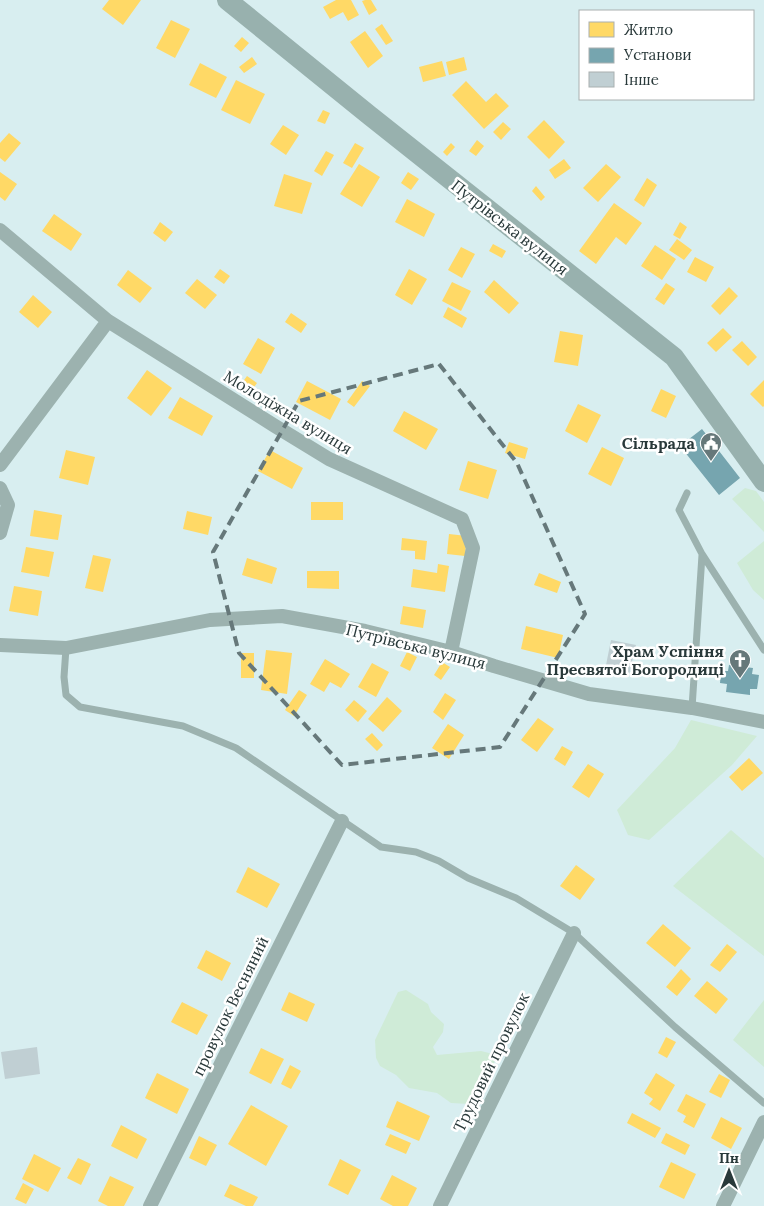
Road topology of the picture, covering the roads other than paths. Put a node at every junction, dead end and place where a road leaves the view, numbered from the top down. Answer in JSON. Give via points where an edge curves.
{"nodes":[{"id":1,"x":226,"y":0,"type":"edge"},
{"id":2,"x":0,"y":230,"type":"edge"},
{"id":3,"x":108,"y":321,"type":"junction"},
{"id":4,"x":0,"y":465,"type":"edge"},
{"id":5,"x":764,"y":482,"type":"edge"},
{"id":6,"x":0,"y":488,"type":"edge"},
{"id":7,"x":686,"y":493,"type":"dead end"},
{"id":8,"x":0,"y":533,"type":"edge"},
{"id":9,"x":702,"y":554,"type":"junction"},
{"id":10,"x":0,"y":645,"type":"edge"},
{"id":11,"x":66,"y":648,"type":"junction"},
{"id":12,"x":764,"y":650,"type":"edge"},
{"id":13,"x":451,"y":652,"type":"junction"},
{"id":14,"x":692,"y":708,"type":"junction"},
{"id":15,"x":764,"y":722,"type":"edge"},
{"id":16,"x":342,"y":821,"type":"junction"},
{"id":17,"x":574,"y":933,"type":"junction"},
{"id":18,"x":764,"y":1103,"type":"edge"},
{"id":19,"x":764,"y":1122,"type":"edge"},
{"id":20,"x":150,"y":1206,"type":"edge"},
{"id":21,"x":440,"y":1206,"type":"edge"},
{"id":22,"x":722,"y":1206,"type":"edge"}],
"edges":[{"from":1,"to":5,"type":"main road","name":"Путрівська вулиця","via":[[674,357]]},
{"from":2,"to":3,"type":"street","name":"Молодіжна вулиця"},
{"from":3,"to":4,"type":"street"},
{"from":3,"to":13,"type":"street","name":"Молодіжна вулиця","via":[[328,460],[462,519],[472,548]]},
{"from":6,"to":8,"type":"street","via":[[8,505]]},
{"from":7,"to":9,"type":"lane","via":[[679,510]]},
{"from":9,"to":12,"type":"lane"},
{"from":9,"to":14,"type":"lane"},
{"from":10,"to":11,"type":"street","name":"Путрівська вулиця"},
{"from":11,"to":13,"type":"street","name":"Путрівська вулиця","via":[[210,620],[282,616],[365,631]]},
{"from":11,"to":16,"type":"lane","via":[[66,695],[80,707],[182,726],[236,748]]},
{"from":13,"to":14,"type":"street","name":"Путрівська вулиця","via":[[589,694]]},
{"from":14,"to":15,"type":"street","name":"Путрівська вулиця"},
{"from":16,"to":17,"type":"lane","via":[[381,847],[416,852],[439,861],[468,878],[516,898]]},
{"from":16,"to":20,"type":"street","name":"провулок Весняний"},
{"from":17,"to":18,"type":"lane","via":[[675,1027]]},
{"from":17,"to":21,"type":"street","name":"Трудовий провулок"},
{"from":19,"to":22,"type":"street"}]}
